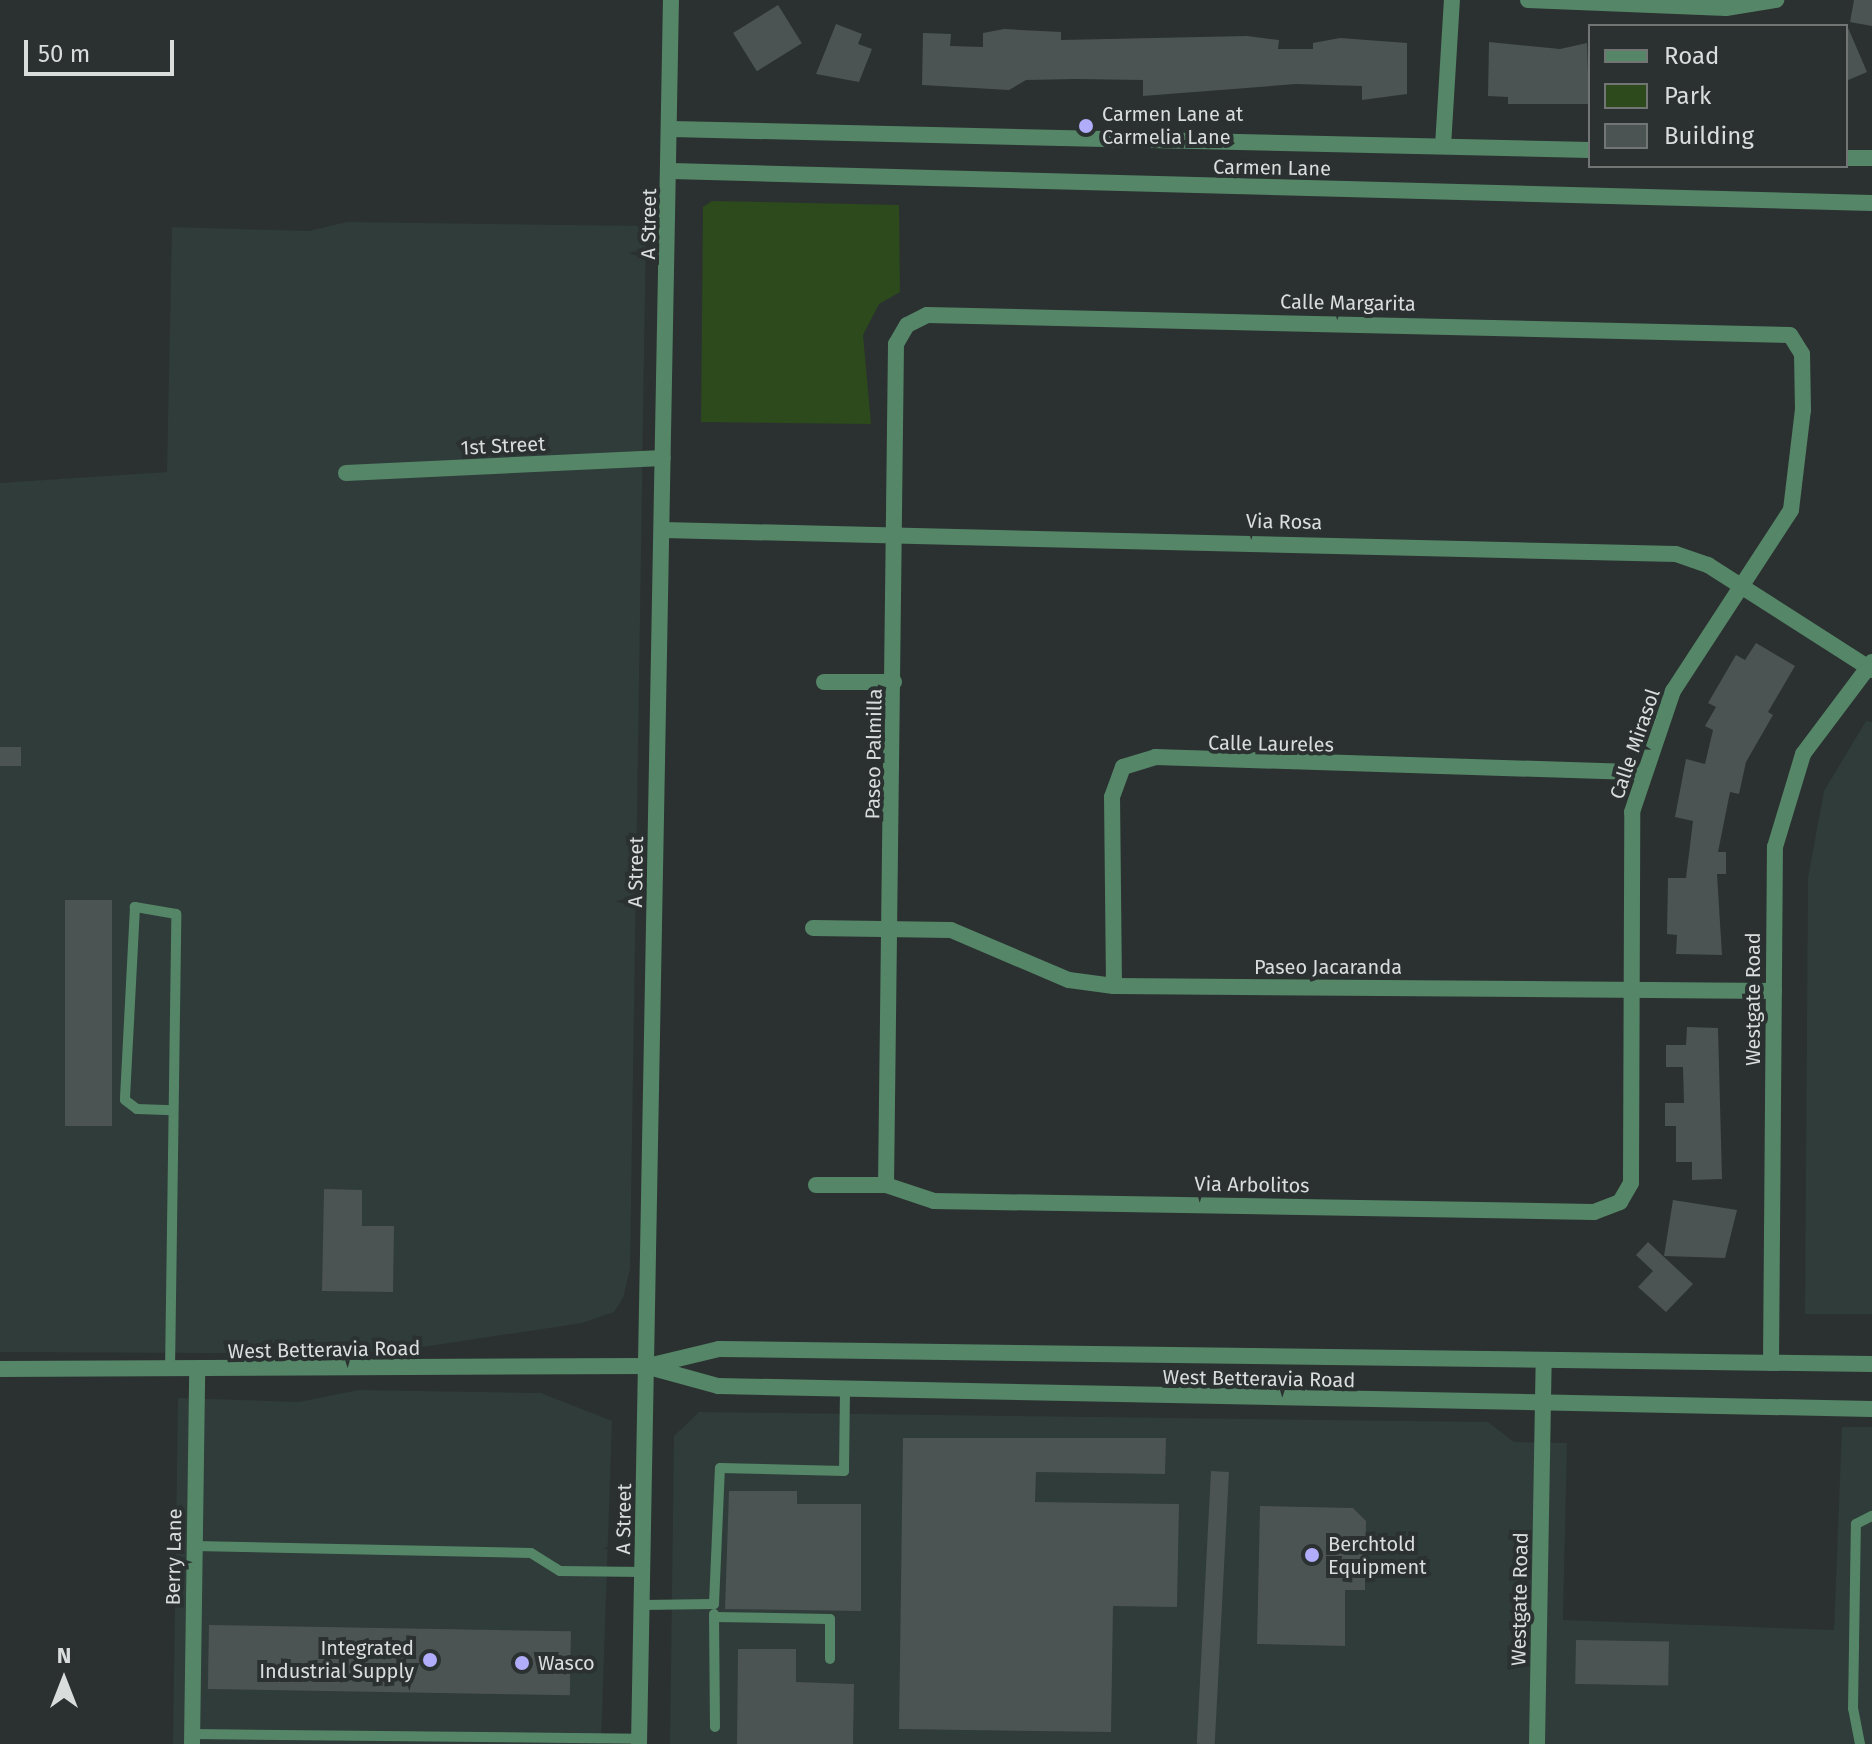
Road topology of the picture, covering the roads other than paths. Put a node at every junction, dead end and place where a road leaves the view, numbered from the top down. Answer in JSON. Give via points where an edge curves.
{"nodes":[{"id":1,"x":671,"y":0,"type":"edge"},
{"id":2,"x":1452,"y":0,"type":"edge"},
{"id":3,"x":1528,"y":0,"type":"edge"},
{"id":4,"x":1776,"y":0,"type":"edge"},
{"id":5,"x":1563,"y":1,"type":"edge"},
{"id":6,"x":671,"y":129,"type":"junction"},
{"id":7,"x":1443,"y":146,"type":"junction"},
{"id":8,"x":1588,"y":150,"type":"edge"},
{"id":9,"x":1848,"y":158,"type":"edge"},
{"id":10,"x":1872,"y":158,"type":"edge"},
{"id":11,"x":671,"y":171,"type":"junction"},
{"id":12,"x":1872,"y":203,"type":"edge"},
{"id":13,"x":907,"y":325,"type":"joint"},
{"id":14,"x":1790,"y":335,"type":"joint"},
{"id":15,"x":663,"y":458,"type":"junction"},
{"id":16,"x":346,"y":473,"type":"dead end"},
{"id":17,"x":663,"y":530,"type":"junction"},
{"id":18,"x":895,"y":534,"type":"junction"},
{"id":19,"x":1742,"y":585,"type":"junction"},
{"id":20,"x":1871,"y":666,"type":"edge"},
{"id":21,"x":824,"y":682,"type":"dead end"},
{"id":22,"x":894,"y":682,"type":"junction"},
{"id":23,"x":1642,"y":772,"type":"junction"},
{"id":24,"x":813,"y":928,"type":"dead end"},
{"id":25,"x":892,"y":929,"type":"junction"},
{"id":26,"x":1114,"y":986,"type":"junction"},
{"id":27,"x":1631,"y":988,"type":"junction"},
{"id":28,"x":1774,"y":991,"type":"junction"},
{"id":29,"x":173,"y":1110,"type":"junction"},
{"id":30,"x":816,"y":1185,"type":"dead end"},
{"id":31,"x":886,"y":1185,"type":"junction"},
{"id":32,"x":1620,"y":1202,"type":"joint"},
{"id":33,"x":1544,"y":1360,"type":"junction"},
{"id":34,"x":1771,"y":1363,"type":"junction"},
{"id":35,"x":1872,"y":1364,"type":"edge"},
{"id":36,"x":648,"y":1366,"type":"junction"},
{"id":37,"x":0,"y":1369,"type":"edge"},
{"id":38,"x":170,"y":1371,"type":"junction"},
{"id":39,"x":197,"y":1371,"type":"junction"},
{"id":40,"x":845,"y":1389,"type":"junction"},
{"id":41,"x":1544,"y":1405,"type":"junction"},
{"id":42,"x":1872,"y":1409,"type":"edge"},
{"id":43,"x":1872,"y":1516,"type":"edge"},
{"id":44,"x":194,"y":1546,"type":"junction"},
{"id":45,"x":643,"y":1572,"type":"junction"},
{"id":46,"x":714,"y":1604,"type":"junction"},
{"id":47,"x":643,"y":1605,"type":"junction"},
{"id":48,"x":714,"y":1617,"type":"junction"},
{"id":49,"x":830,"y":1659,"type":"dead end"},
{"id":50,"x":715,"y":1727,"type":"dead end"},
{"id":51,"x":192,"y":1739,"type":"edge"},
{"id":52,"x":639,"y":1742,"type":"edge"},
{"id":53,"x":1537,"y":1744,"type":"edge"},
{"id":54,"x":1860,"y":1744,"type":"edge"}],
"edges":[{"from":1,"to":6,"type":"street","name":"A Street"},
{"from":2,"to":7,"type":"street"},
{"from":3,"to":5,"type":"street"},
{"from":4,"to":5,"type":"street","via":[[1757,8]]},
{"from":6,"to":7,"type":"street","name":"Carmen Lane"},
{"from":6,"to":11,"type":"street","name":"A Street"},
{"from":7,"to":8,"type":"street","name":"Carmen Lane"},
{"from":9,"to":10,"type":"street"},
{"from":11,"to":12,"type":"street","name":"Carmen Lane"},
{"from":11,"to":15,"type":"street","name":"A Street"},
{"from":13,"to":14,"type":"street","name":"Calle Margarita","via":[[927,315]]},
{"from":13,"to":18,"type":"street","name":"Paseo Palmilla","via":[[896,344]]},
{"from":14,"to":19,"type":"street","name":"Calle Mirasol","via":[[1802,354],[1800,467],[1791,510]]},
{"from":15,"to":16,"type":"street","name":"1st Street"},
{"from":15,"to":17,"type":"street","name":"A Street"},
{"from":17,"to":18,"type":"street","name":"Via Rosa"},
{"from":17,"to":36,"type":"street","name":"A Street"},
{"from":18,"to":19,"type":"street","name":"Via Rosa","via":[[1635,549],[1676,554]]},
{"from":18,"to":22,"type":"street","name":"Paseo Palmilla"},
{"from":19,"to":20,"type":"street","name":"Via Rosa"},
{"from":19,"to":23,"type":"street","name":"Calle Mirasol","via":[[1673,691]]},
{"from":20,"to":28,"type":"street","name":"Westgate Road","via":[[1803,754],[1786,795],[1775,847]]},
{"from":21,"to":22,"type":"street"},
{"from":22,"to":25,"type":"street","name":"Paseo Palmilla"},
{"from":23,"to":26,"type":"street","name":"Calle Laureles","via":[[1155,757],[1123,767],[1112,797]]},
{"from":23,"to":27,"type":"street","name":"Calle Mirasol","via":[[1632,812]]},
{"from":24,"to":25,"type":"street","name":"Paseo Jacaranda"},
{"from":25,"to":26,"type":"street","name":"Paseo Jacaranda","via":[[951,930],[1069,980]]},
{"from":25,"to":31,"type":"street","name":"Paseo Palmilla"},
{"from":26,"to":27,"type":"street","name":"Paseo Jacaranda"},
{"from":27,"to":28,"type":"street","name":"Paseo Jacaranda"},
{"from":27,"to":32,"type":"street","name":"Calle Mirasol","via":[[1631,1183]]},
{"from":28,"to":34,"type":"street","name":"Westgate Road"},
{"from":29,"to":29,"type":"lane","via":[[176,914],[135,907],[125,1100],[137,1109]]},
{"from":29,"to":38,"type":"lane"},
{"from":30,"to":31,"type":"street","name":"Via Arbolitos"},
{"from":31,"to":32,"type":"street","name":"Via Arbolitos","via":[[934,1201],[1594,1212]]},
{"from":33,"to":34,"type":"street","name":"West Betteravia Road"},
{"from":33,"to":36,"type":"street","name":"West Betteravia Road","via":[[719,1349]]},
{"from":33,"to":41,"type":"street","name":"Westgate Road"},
{"from":34,"to":35,"type":"street","name":"West Betteravia Road"},
{"from":36,"to":39,"type":"street","name":"West Betteravia Road"},
{"from":36,"to":40,"type":"street","name":"West Betteravia Road","via":[[718,1386]]},
{"from":36,"to":45,"type":"street","name":"A Street"},
{"from":37,"to":38,"type":"street","name":"West Betteravia Road"},
{"from":38,"to":39,"type":"street","name":"West Betteravia Road"},
{"from":39,"to":44,"type":"street","name":"Berry Lane"},
{"from":40,"to":41,"type":"street","name":"West Betteravia Road"},
{"from":40,"to":46,"type":"lane","via":[[844,1471],[720,1468]]},
{"from":41,"to":42,"type":"street","name":"West Betteravia Road"},
{"from":41,"to":53,"type":"street","name":"Westgate Road"},
{"from":43,"to":54,"type":"lane","via":[[1856,1524],[1853,1709]]},
{"from":44,"to":45,"type":"lane","via":[[531,1553],[560,1571]]},
{"from":44,"to":51,"type":"street","name":"Berry Lane"},
{"from":45,"to":47,"type":"street","name":"A Street"},
{"from":46,"to":47,"type":"lane"},
{"from":46,"to":48,"type":"lane"},
{"from":47,"to":52,"type":"street","name":"A Street"},
{"from":48,"to":49,"type":"lane","via":[[830,1619]]},
{"from":48,"to":50,"type":"lane"},
{"from":51,"to":52,"type":"lane"}]}
